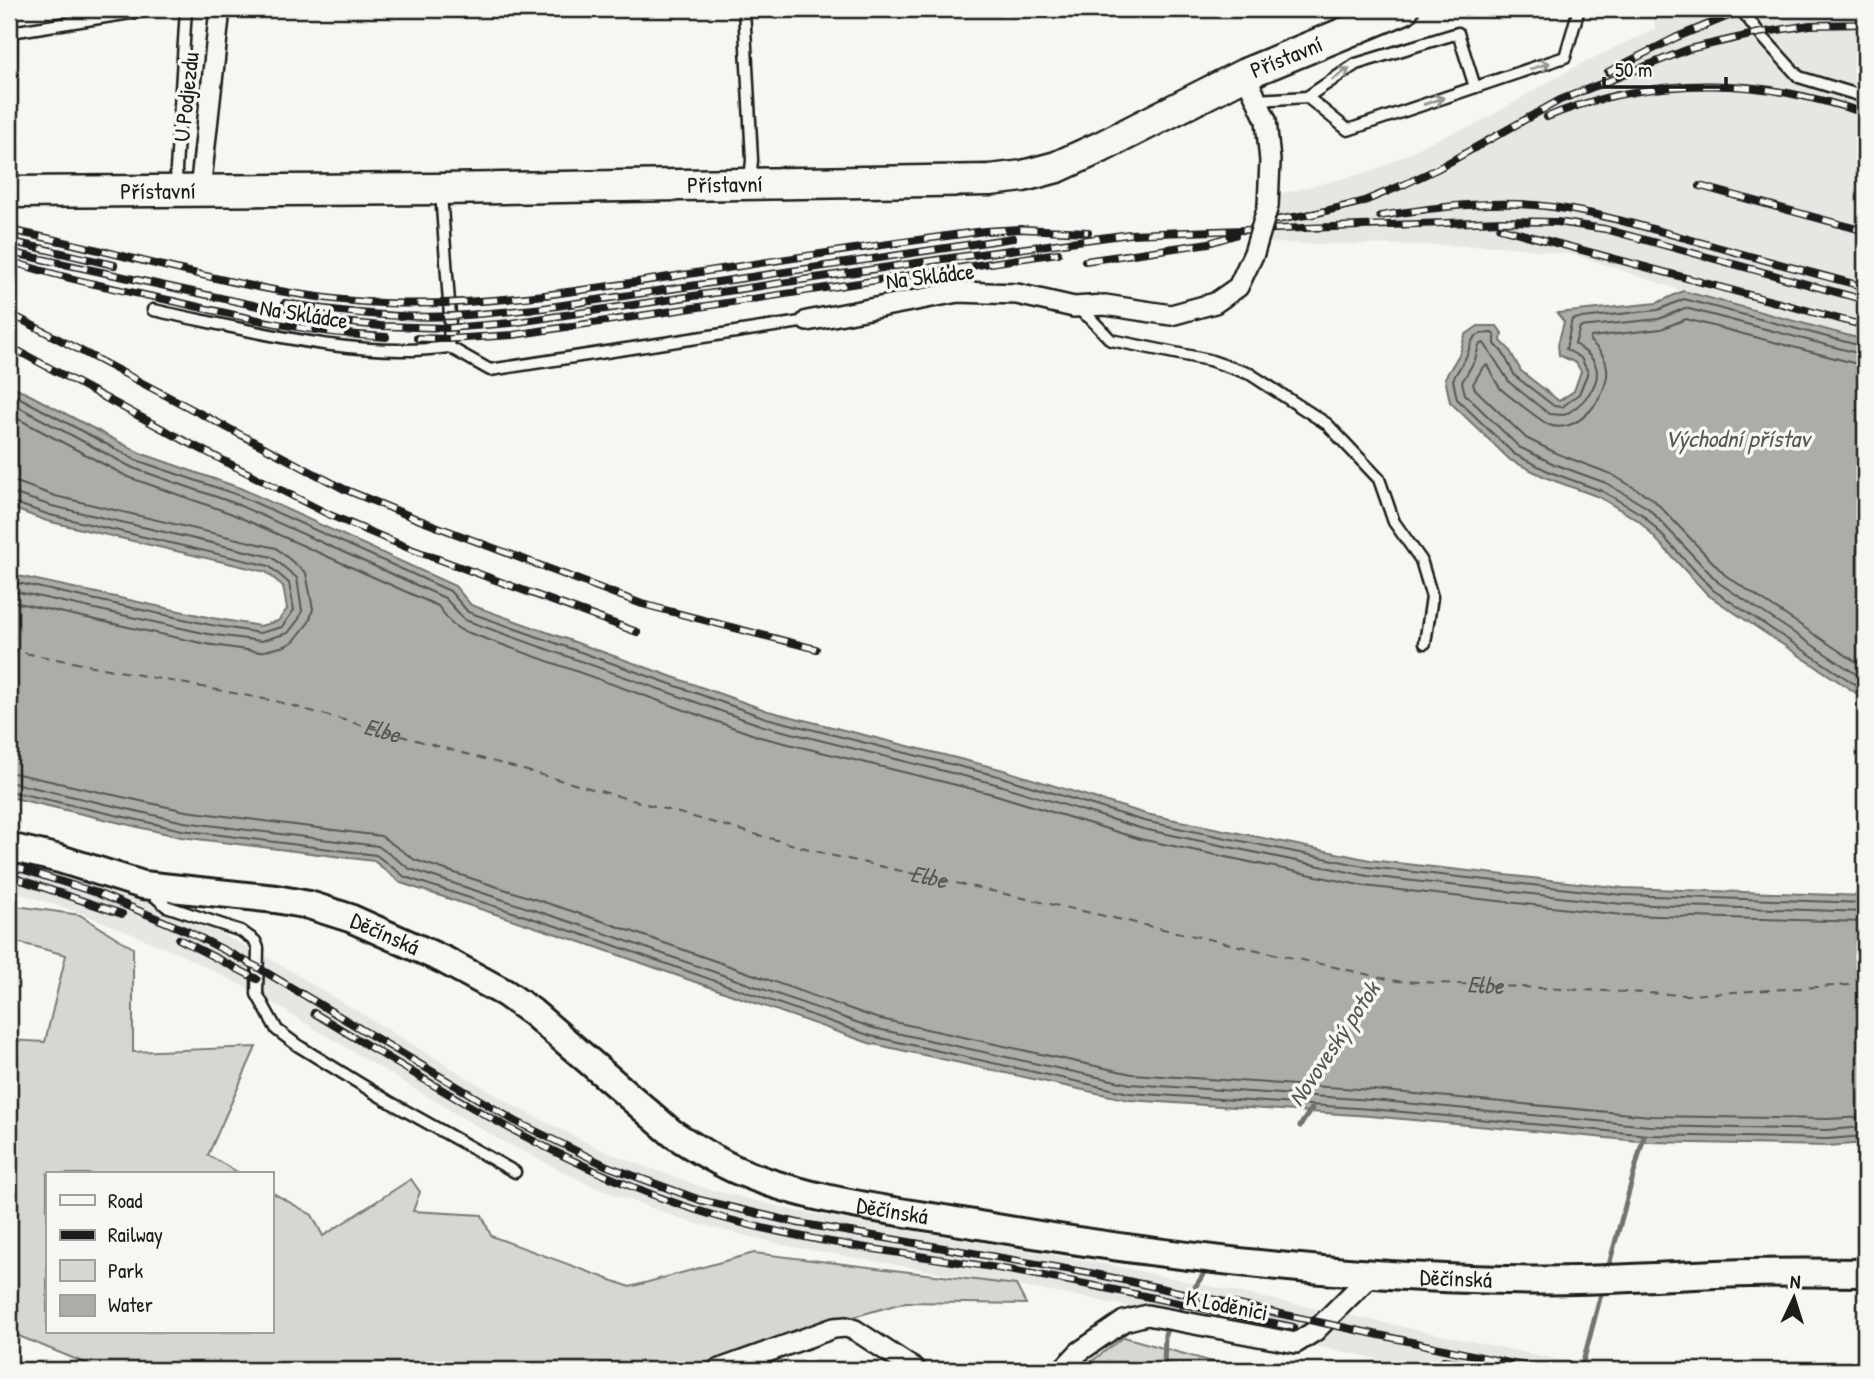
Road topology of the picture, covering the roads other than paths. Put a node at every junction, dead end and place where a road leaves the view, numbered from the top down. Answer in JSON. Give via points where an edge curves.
{"nodes":[{"id":1,"x":156,"y":9,"type":"edge"},
{"id":2,"x":186,"y":9,"type":"edge"},
{"id":3,"x":220,"y":9,"type":"edge"},
{"id":4,"x":744,"y":9,"type":"edge"},
{"id":5,"x":1579,"y":9,"type":"edge"},
{"id":6,"x":1741,"y":9,"type":"edge"},
{"id":7,"x":1386,"y":12,"type":"edge"},
{"id":8,"x":1250,"y":87,"type":"junction"},
{"id":9,"x":1475,"y":87,"type":"junction"},
{"id":10,"x":1307,"y":97,"type":"junction"},
{"id":11,"x":1865,"y":97,"type":"edge"},
{"id":12,"x":9,"y":162,"type":"edge"},
{"id":13,"x":750,"y":184,"type":"junction"},
{"id":14,"x":441,"y":189,"type":"junction"},
{"id":15,"x":189,"y":191,"type":"junction"},
{"id":16,"x":9,"y":192,"type":"edge"},
{"id":17,"x":1074,"y":307,"type":"junction"},
{"id":18,"x":153,"y":310,"type":"dead end"},
{"id":19,"x":807,"y":321,"type":"joint"},
{"id":20,"x":449,"y":347,"type":"junction"},
{"id":21,"x":1425,"y":643,"type":"dead end"},
{"id":22,"x":9,"y":846,"type":"edge"},
{"id":23,"x":143,"y":885,"type":"junction"},
{"id":24,"x":515,"y":1172,"type":"dead end"},
{"id":25,"x":1373,"y":1273,"type":"junction"},
{"id":26,"x":1865,"y":1273,"type":"edge"},
{"id":27,"x":717,"y":1370,"type":"edge"},
{"id":28,"x":916,"y":1370,"type":"edge"},
{"id":29,"x":1062,"y":1370,"type":"edge"}],
"edges":[{"from":1,"to":12,"type":"lane","via":[[11,32]]},
{"from":2,"to":15,"type":"lane","via":[[176,169]]},
{"from":3,"to":15,"type":"street","name":"U Podjezdu"},
{"from":4,"to":13,"type":"lane"},
{"from":9,"to":5,"type":"lane","one_way":true,"via":[[1564,57]]},
{"from":6,"to":11,"type":"lane","via":[[1799,77]]},
{"from":7,"to":8,"type":"main road","name":"Přístavní"},
{"from":8,"to":10,"type":"lane"},
{"from":8,"to":13,"type":"main road","name":"Přístavní","via":[[1057,167],[1023,176],[955,183]]},
{"from":8,"to":17,"type":"street","name":"Na Skládce","bridge":true,"via":[[1266,120],[1268,206],[1238,287],[1215,303],[1171,315],[1105,305]]},
{"from":10,"to":9,"type":"lane","one_way":true,"via":[[1348,130]]},
{"from":10,"to":9,"type":"lane","one_way":true,"via":[[1356,64],[1458,33]]},
{"from":13,"to":14,"type":"main road","name":"Přístavní"},
{"from":14,"to":15,"type":"main road","name":"Přístavní"},
{"from":14,"to":20,"type":"lane"},
{"from":15,"to":16,"type":"main road","name":"Přístavní"},
{"from":17,"to":19,"type":"street","name":"Na Skládce","via":[[1017,294],[958,292]]},
{"from":17,"to":21,"type":"lane","via":[[1111,340],[1209,360],[1250,374],[1327,424],[1379,479],[1394,522],[1421,559],[1432,597]]},
{"from":18,"to":20,"type":"lane","name":"Na Skládce","via":[[348,346],[415,352]]},
{"from":19,"to":20,"type":"lane","name":"Na Skládce","via":[[489,370]]},
{"from":22,"to":23,"type":"main road","name":"Děčínská"},
{"from":23,"to":24,"type":"lane","via":[[166,906],[241,931],[255,941],[257,994],[277,1030],[388,1101]]},
{"from":23,"to":25,"type":"main road","name":"Děčínská","via":[[309,905],[397,938],[485,981],[532,1012],[689,1144],[739,1171],[790,1189],[1101,1246]]},
{"from":25,"to":26,"type":"main road","name":"Děčínská","via":[[1561,1281]]},
{"from":25,"to":29,"type":"street","name":"K Loděnici","via":[[1315,1331],[1296,1343],[1147,1315],[1125,1321],[1079,1352]]},
{"from":27,"to":28,"type":"street","via":[[846,1327]]}]}
